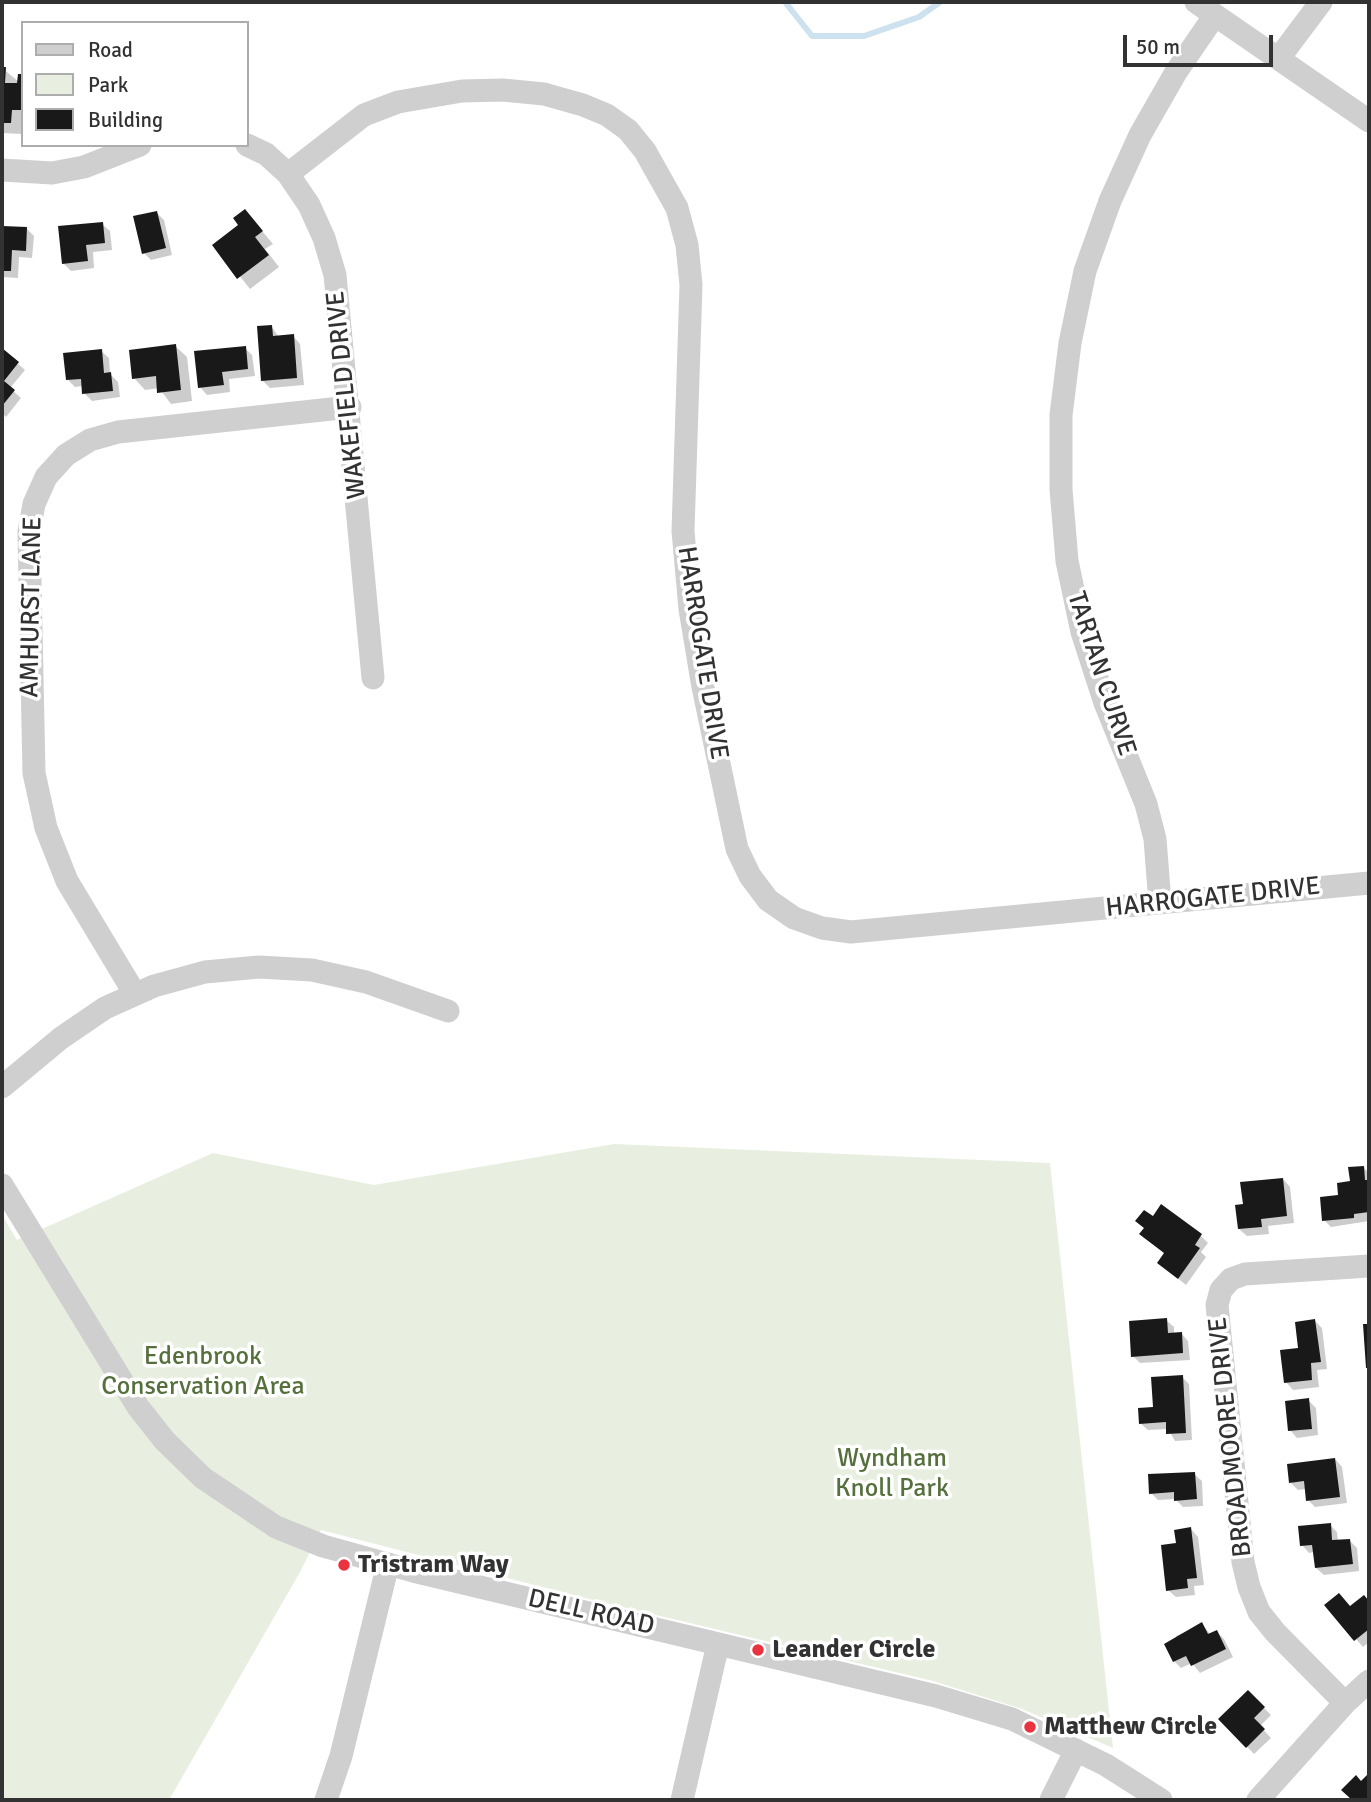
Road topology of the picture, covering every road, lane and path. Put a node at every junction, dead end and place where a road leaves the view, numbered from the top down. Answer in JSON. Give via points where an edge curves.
{"nodes":[{"id":1,"x":1321,"y":2,"type":"edge"},
{"id":2,"x":1206,"y":8,"type":"edge"},
{"id":3,"x":1279,"y":58,"type":"junction"},
{"id":4,"x":1369,"y":121,"type":"edge"},
{"id":5,"x":248,"y":145,"type":"edge"},
{"id":6,"x":134,"y":147,"type":"edge"},
{"id":7,"x":2,"y":170,"type":"edge"},
{"id":8,"x":288,"y":174,"type":"junction"},
{"id":9,"x":350,"y":407,"type":"junction"},
{"id":10,"x":373,"y":678,"type":"dead end"},
{"id":11,"x":1369,"y":883,"type":"edge"},
{"id":12,"x":1160,"y":903,"type":"junction"},
{"id":13,"x":135,"y":994,"type":"junction"},
{"id":14,"x":448,"y":1011,"type":"dead end"},
{"id":15,"x":2,"y":1087,"type":"edge"},
{"id":16,"x":2,"y":1185,"type":"edge"},
{"id":17,"x":1369,"y":1266,"type":"edge"},
{"id":18,"x":387,"y":1564,"type":"junction"},
{"id":19,"x":718,"y":1644,"type":"junction"},
{"id":20,"x":1369,"y":1681,"type":"edge"},
{"id":21,"x":1345,"y":1703,"type":"junction"},
{"id":22,"x":1076,"y":1750,"type":"junction"},
{"id":23,"x":326,"y":1800,"type":"edge"},
{"id":24,"x":682,"y":1800,"type":"edge"},
{"id":25,"x":1051,"y":1800,"type":"edge"},
{"id":26,"x":1161,"y":1800,"type":"edge"},
{"id":27,"x":1258,"y":1800,"type":"edge"}],
"edges":[{"from":1,"to":3,"type":"street"},
{"from":2,"to":3,"type":"street"},
{"from":2,"to":12,"type":"street","name":"TARTAN CURVE","via":[[1110,201],[1085,271],[1061,415],[1060,489],[1067,561],[1082,632],[1105,703],[1146,804],[1155,839]]},
{"from":3,"to":4,"type":"street"},
{"from":5,"to":8,"type":"street","name":"WAKEFIELD DRIVE","via":[[266,154]]},
{"from":6,"to":7,"type":"street","via":[[52,173]]},
{"from":8,"to":9,"type":"street","name":"WAKEFIELD DRIVE","via":[[319,227],[335,275]]},
{"from":8,"to":12,"type":"street","name":"HARROGATE DRIVE","via":[[364,115],[433,95],[503,90],[544,94],[607,115],[628,130],[645,150],[677,208],[687,245],[691,285],[683,531],[690,609],[737,849],[750,876],[768,900],[794,918],[851,932]]},
{"from":9,"to":10,"type":"street","name":"WAKEFIELD DRIVE"},
{"from":9,"to":13,"type":"street","name":"AMHURST LANE","via":[[118,432],[90,440],[66,455],[46,477],[34,504],[29,532],[34,773],[46,828],[66,881]]},
{"from":11,"to":12,"type":"street","name":"HARROGATE DRIVE"},
{"from":13,"to":14,"type":"street","via":[[205,972],[259,967],[312,970],[366,982]]},
{"from":13,"to":15,"type":"street","via":[[105,1007]]},
{"from":16,"to":18,"type":"street","name":"DELL ROAD","via":[[138,1406],[165,1441],[203,1478],[276,1527]]},
{"from":17,"to":21,"type":"street","name":"BROADMOORE DRIVE","via":[[1245,1274],[1226,1284],[1217,1305],[1249,1587],[1259,1612],[1275,1632]]},
{"from":18,"to":19,"type":"street","name":"DELL ROAD"},
{"from":18,"to":23,"type":"street","via":[[341,1756]]},
{"from":19,"to":22,"type":"street","name":"DELL ROAD","via":[[936,1696],[1012,1719]]},
{"from":19,"to":24,"type":"street"},
{"from":20,"to":21,"type":"street"},
{"from":21,"to":27,"type":"street"},
{"from":22,"to":25,"type":"street"},
{"from":22,"to":26,"type":"street","name":"DELL ROAD"}]}
